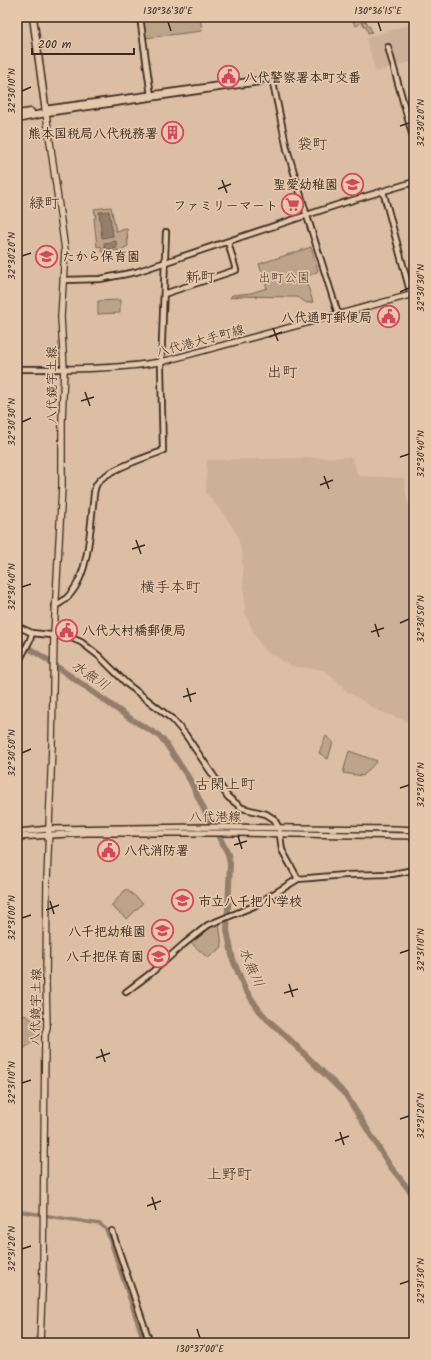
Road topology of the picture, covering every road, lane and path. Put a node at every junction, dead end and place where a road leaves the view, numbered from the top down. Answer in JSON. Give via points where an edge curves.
{"nodes":[{"id":1,"x":33,"y":17,"type":"edge"},
{"id":2,"x":140,"y":17,"type":"edge"},
{"id":3,"x":388,"y":46,"type":"dead end"},
{"id":4,"x":151,"y":96,"type":"junction"},
{"id":5,"x":45,"y":111,"type":"junction"},
{"id":6,"x":17,"y":114,"type":"edge"},
{"id":7,"x":17,"y":118,"type":"edge"},
{"id":8,"x":414,"y":141,"type":"edge"},
{"id":9,"x":414,"y":182,"type":"edge"},
{"id":10,"x":383,"y":191,"type":"junction"},
{"id":11,"x":307,"y":216,"type":"junction"},
{"id":12,"x":166,"y":232,"type":"dead end"},
{"id":13,"x":228,"y":242,"type":"junction"},
{"id":14,"x":165,"y":262,"type":"junction"},
{"id":15,"x":64,"y":280,"type":"junction"},
{"id":16,"x":412,"y":293,"type":"edge"},
{"id":17,"x":164,"y":294,"type":"junction"},
{"id":18,"x":338,"y":314,"type":"junction"},
{"id":19,"x":161,"y":362,"type":"junction"},
{"id":20,"x":17,"y":369,"type":"edge"},
{"id":21,"x":64,"y":369,"type":"junction"},
{"id":22,"x":55,"y":606,"type":"junction"},
{"id":23,"x":17,"y":626,"type":"edge"},
{"id":24,"x":32,"y":633,"type":"junction"},
{"id":25,"x":54,"y":634,"type":"junction"},
{"id":26,"x":17,"y":665,"type":"edge"},
{"id":27,"x":279,"y":830,"type":"junction"},
{"id":28,"x":414,"y":830,"type":"edge"},
{"id":29,"x":49,"y":831,"type":"junction"},
{"id":30,"x":17,"y":832,"type":"edge"},
{"id":31,"x":414,"y":836,"type":"edge"},
{"id":32,"x":17,"y":837,"type":"edge"},
{"id":33,"x":414,"y":870,"type":"edge"},
{"id":34,"x":298,"y":879,"type":"junction"},
{"id":35,"x":126,"y":992,"type":"dead end"},
{"id":36,"x":112,"y":1231,"type":"dead end"},
{"id":37,"x":40,"y":1343,"type":"edge"},
{"id":38,"x":150,"y":1343,"type":"edge"}],
"edges":[{"from":1,"to":5,"type":"highway"},
{"from":2,"to":4,"type":"street"},
{"from":3,"to":8,"type":"street"},
{"from":4,"to":5,"type":"street"},
{"from":4,"to":11,"type":"street","via":[[272,78],[282,129]]},
{"from":5,"to":6,"type":"highway"},
{"from":5,"to":7,"type":"highway"},
{"from":5,"to":15,"type":"main road","name":"八代鏡宇土線","via":[[65,250]]},
{"from":9,"to":10,"type":"street"},
{"from":10,"to":11,"type":"street"},
{"from":10,"to":16,"type":"street"},
{"from":11,"to":13,"type":"street"},
{"from":11,"to":18,"type":"street"},
{"from":12,"to":14,"type":"street"},
{"from":13,"to":14,"type":"street"},
{"from":13,"to":17,"type":"street","via":[[236,270]]},
{"from":14,"to":15,"type":"street","via":[[115,277]]},
{"from":14,"to":17,"type":"street"},
{"from":15,"to":21,"type":"main road","name":"八代鏡宇土線","via":[[61,317]]},
{"from":16,"to":18,"type":"main road","name":"八代港大手町線"},
{"from":17,"to":19,"type":"street"},
{"from":18,"to":19,"type":"main road","name":"八代港大手町線"},
{"from":19,"to":21,"type":"main road","name":"八代港大手町線","via":[[140,366]]},
{"from":19,"to":22,"type":"street","via":[[163,451],[120,468],[98,482],[94,489],[83,573],[72,593]]},
{"from":20,"to":21,"type":"street"},
{"from":21,"to":22,"type":"main road","name":"八代鏡宇土線","via":[[62,487]]},
{"from":22,"to":25,"type":"main road","name":"八代鏡宇土線"},
{"from":23,"to":24,"type":"street"},
{"from":24,"to":25,"type":"street"},
{"from":24,"to":26,"type":"street"},
{"from":25,"to":27,"type":"street","via":[[81,642],[99,656],[127,684],[179,726],[228,797],[242,808],[270,816]]},
{"from":25,"to":29,"type":"main road","name":"八代鏡宇土線"},
{"from":27,"to":28,"type":"main road","name":"八代港線"},
{"from":27,"to":29,"type":"main road","name":"八代港線"},
{"from":27,"to":31,"type":"main road","name":"八代港線"},
{"from":27,"to":34,"type":"street","via":[[282,850]]},
{"from":29,"to":30,"type":"main road","name":"八代港線"},
{"from":29,"to":32,"type":"main road","name":"八代港線"},
{"from":29,"to":37,"type":"main road","name":"八代鏡宇土線"},
{"from":33,"to":34,"type":"street","via":[[392,874]]},
{"from":34,"to":35,"type":"street","via":[[254,906],[220,919],[201,930]]},
{"from":36,"to":38,"type":"street"}]}
